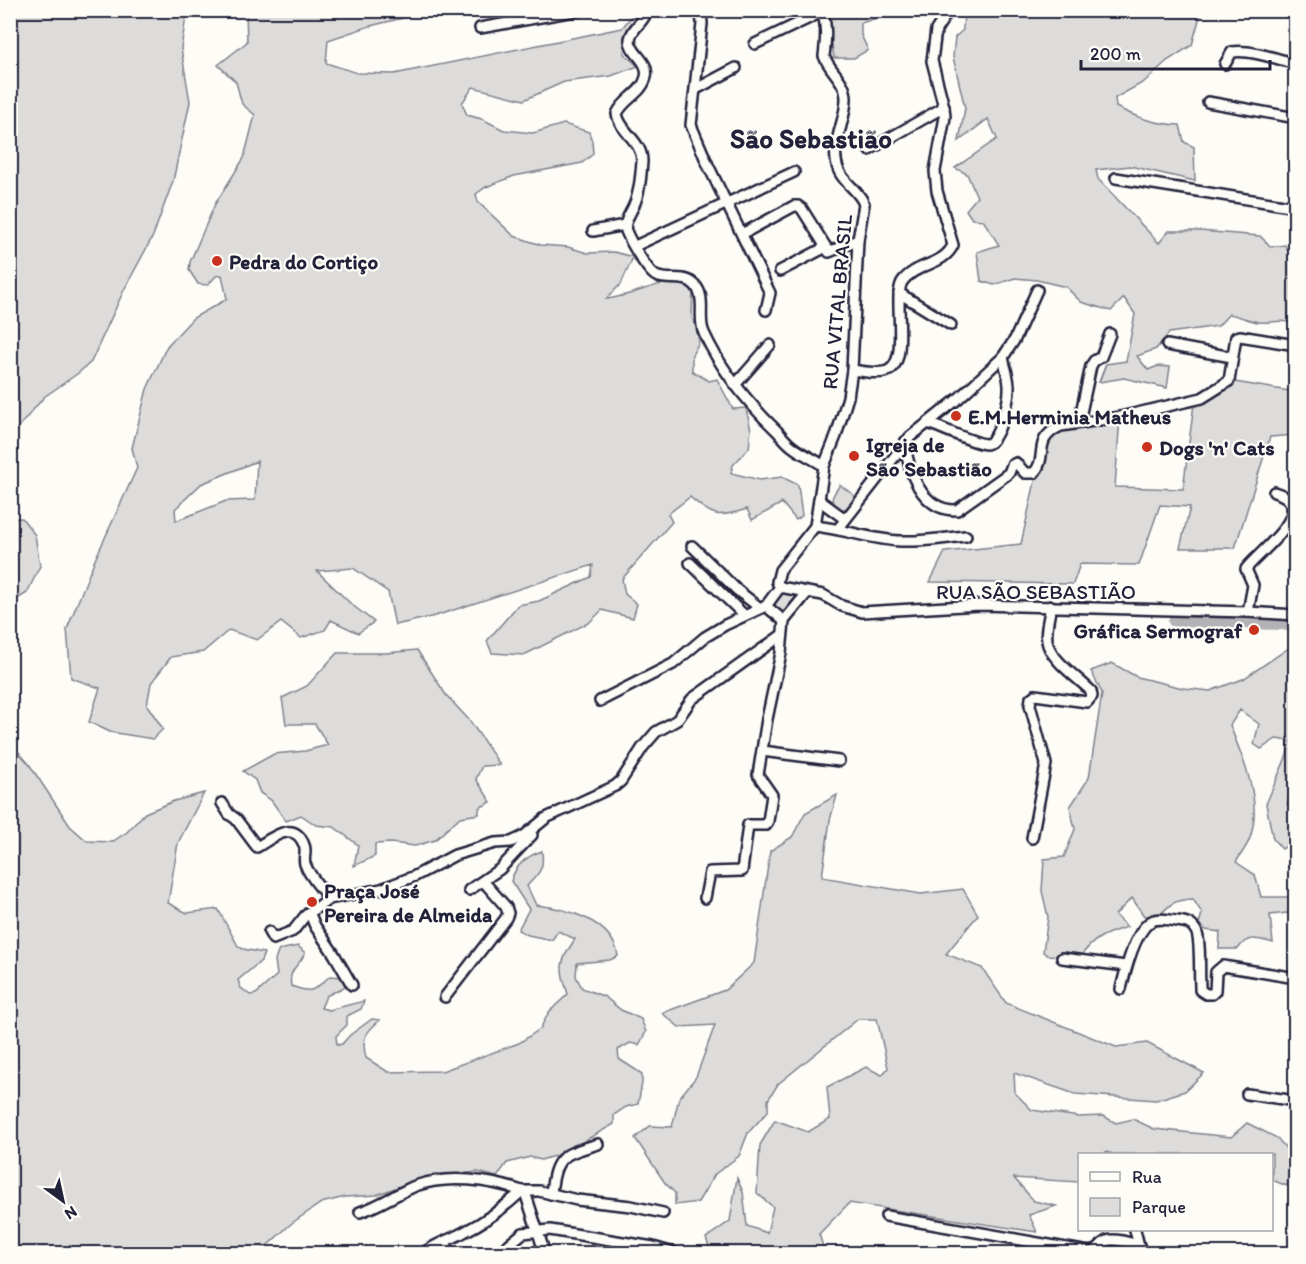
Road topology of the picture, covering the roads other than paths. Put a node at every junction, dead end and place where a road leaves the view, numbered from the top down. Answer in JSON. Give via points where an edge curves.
{"nodes":[{"id":1,"x":580,"y":10,"type":"edge"},
{"id":2,"x":637,"y":10,"type":"edge"},
{"id":3,"x":647,"y":10,"type":"edge"},
{"id":4,"x":701,"y":10,"type":"edge"},
{"id":5,"x":949,"y":10,"type":"edge"},
{"id":6,"x":822,"y":11,"type":"edge"},
{"id":7,"x":640,"y":24,"type":"junction"},
{"id":8,"x":480,"y":28,"type":"dead end"},
{"id":9,"x":755,"y":44,"type":"dead end"},
{"id":10,"x":1225,"y":64,"type":"dead end"},
{"id":11,"x":1296,"y":64,"type":"edge"},
{"id":12,"x":736,"y":68,"type":"dead end"},
{"id":13,"x":696,"y":89,"type":"junction"},
{"id":14,"x":1208,"y":102,"type":"dead end"},
{"id":15,"x":945,"y":106,"type":"junction"},
{"id":16,"x":1296,"y":118,"type":"edge"},
{"id":17,"x":869,"y":150,"type":"dead end"},
{"id":18,"x":794,"y":172,"type":"dead end"},
{"id":19,"x":1116,"y":178,"type":"dead end"},
{"id":20,"x":728,"y":205,"type":"junction"},
{"id":21,"x":1296,"y":207,"type":"edge"},
{"id":22,"x":625,"y":225,"type":"junction"},
{"id":23,"x":593,"y":231,"type":"dead end"},
{"id":24,"x":742,"y":234,"type":"junction"},
{"id":25,"x":858,"y":240,"type":"junction"},
{"id":26,"x":635,"y":246,"type":"junction"},
{"id":27,"x":827,"y":249,"type":"junction"},
{"id":28,"x":780,"y":271,"type":"dead end"},
{"id":29,"x":1037,"y":290,"type":"dead end"},
{"id":30,"x":899,"y":293,"type":"junction"},
{"id":31,"x":766,"y":310,"type":"dead end"},
{"id":32,"x":951,"y":325,"type":"dead end"},
{"id":33,"x":1110,"y":334,"type":"dead end"},
{"id":34,"x":770,"y":345,"type":"dead end"},
{"id":35,"x":1167,"y":345,"type":"dead end"},
{"id":36,"x":1296,"y":345,"type":"edge"},
{"id":37,"x":1003,"y":357,"type":"junction"},
{"id":38,"x":1232,"y":357,"type":"junction"},
{"id":39,"x":852,"y":370,"type":"junction"},
{"id":40,"x":735,"y":385,"type":"junction"},
{"id":41,"x":1079,"y":422,"type":"junction"},
{"id":42,"x":928,"y":423,"type":"junction"},
{"id":43,"x":905,"y":442,"type":"junction"},
{"id":44,"x":824,"y":466,"type":"junction"},
{"id":45,"x":1274,"y":492,"type":"dead end"},
{"id":46,"x":819,"y":500,"type":"junction"},
{"id":47,"x":845,"y":519,"type":"junction"},
{"id":48,"x":815,"y":526,"type":"junction"},
{"id":49,"x":838,"y":529,"type":"junction"},
{"id":50,"x":966,"y":536,"type":"dead end"},
{"id":51,"x":692,"y":546,"type":"dead end"},
{"id":52,"x":690,"y":563,"type":"dead end"},
{"id":53,"x":780,"y":587,"type":"junction"},
{"id":54,"x":807,"y":593,"type":"junction"},
{"id":55,"x":1051,"y":606,"type":"junction"},
{"id":56,"x":763,"y":607,"type":"junction"},
{"id":57,"x":1248,"y":612,"type":"junction"},
{"id":58,"x":1295,"y":613,"type":"edge"},
{"id":59,"x":744,"y":615,"type":"junction"},
{"id":60,"x":784,"y":621,"type":"junction"},
{"id":61,"x":782,"y":634,"type":"junction"},
{"id":62,"x":600,"y":700,"type":"dead end"},
{"id":63,"x":762,"y":751,"type":"junction"},
{"id":64,"x":839,"y":761,"type":"dead end"},
{"id":65,"x":222,"y":803,"type":"dead end"},
{"id":66,"x":538,"y":825,"type":"junction"},
{"id":67,"x":1032,"y":838,"type":"dead end"},
{"id":68,"x":483,"y":882,"type":"junction"},
{"id":69,"x":469,"y":890,"type":"dead end"},
{"id":70,"x":329,"y":898,"type":"junction"},
{"id":71,"x":705,"y":898,"type":"dead end"},
{"id":72,"x":309,"y":912,"type":"junction"},
{"id":73,"x":268,"y":932,"type":"dead end"},
{"id":74,"x":1062,"y":958,"type":"dead end"},
{"id":75,"x":1126,"y":966,"type":"junction"},
{"id":76,"x":1296,"y":978,"type":"edge"},
{"id":77,"x":352,"y":985,"type":"dead end"},
{"id":78,"x":1121,"y":989,"type":"dead end"},
{"id":79,"x":445,"y":997,"type":"dead end"},
{"id":80,"x":1247,"y":1094,"type":"dead end"},
{"id":81,"x":1296,"y":1101,"type":"edge"},
{"id":82,"x":598,"y":1144,"type":"dead end"},
{"id":83,"x":524,"y":1192,"type":"junction"},
{"id":84,"x":551,"y":1194,"type":"junction"},
{"id":85,"x":360,"y":1212,"type":"dead end"},
{"id":86,"x":663,"y":1213,"type":"dead end"},
{"id":87,"x":886,"y":1216,"type":"dead end"},
{"id":88,"x":538,"y":1231,"type":"junction"},
{"id":89,"x":1135,"y":1231,"type":"edge"},
{"id":90,"x":445,"y":1241,"type":"junction"},
{"id":91,"x":1141,"y":1250,"type":"edge"},
{"id":92,"x":542,"y":1252,"type":"edge"},
{"id":93,"x":422,"y":1254,"type":"edge"},
{"id":94,"x":450,"y":1254,"type":"edge"},
{"id":95,"x":497,"y":1254,"type":"edge"},
{"id":96,"x":677,"y":1254,"type":"edge"}],
"edges":[{"from":1,"to":8,"type":"street"},
{"from":2,"to":7,"type":"street"},
{"from":3,"to":7,"type":"street"},
{"from":4,"to":13,"type":"street"},
{"from":5,"to":15,"type":"street","via":[[936,30],[932,52],[933,69]]},
{"from":6,"to":9,"type":"street"},
{"from":6,"to":25,"type":"street","name":"RUA VITAL BRASIL","via":[[827,37],[824,56],[846,98],[836,149],[838,170],[864,204]]},
{"from":7,"to":22,"type":"street","via":[[630,40],[644,62],[646,77],[617,114],[640,149],[642,159],[638,194]]},
{"from":10,"to":11,"type":"street","via":[[1232,52],[1238,51]]},
{"from":12,"to":13,"type":"street"},
{"from":13,"to":20,"type":"street","via":[[691,125]]},
{"from":14,"to":16,"type":"street"},
{"from":15,"to":17,"type":"street"},
{"from":15,"to":30,"type":"street","via":[[935,171],[937,192],[953,245],[946,256],[906,278]]},
{"from":18,"to":20,"type":"street"},
{"from":19,"to":21,"type":"street"},
{"from":20,"to":24,"type":"street"},
{"from":20,"to":26,"type":"street"},
{"from":22,"to":23,"type":"street"},
{"from":22,"to":26,"type":"street"},
{"from":24,"to":27,"type":"street","via":[[798,206]]},
{"from":24,"to":31,"type":"street","via":[[770,293]]},
{"from":25,"to":27,"type":"street"},
{"from":25,"to":39,"type":"street","name":"RUA VITAL BRASIL"},
{"from":26,"to":40,"type":"street","via":[[657,276],[688,280],[697,286],[703,332]]},
{"from":27,"to":28,"type":"street"},
{"from":29,"to":37,"type":"street"},
{"from":30,"to":32,"type":"street"},
{"from":30,"to":39,"type":"street","via":[[898,355],[891,368],[884,372]]},
{"from":33,"to":41,"type":"street","via":[[1101,357],[1091,366]]},
{"from":34,"to":40,"type":"street"},
{"from":35,"to":38,"type":"street"},
{"from":36,"to":38,"type":"street","via":[[1240,336],[1236,338]]},
{"from":37,"to":42,"type":"street"},
{"from":37,"to":42,"type":"street","via":[[1010,392],[999,429],[990,442],[976,441]]},
{"from":38,"to":41,"type":"street","via":[[1229,381],[1202,398]]},
{"from":39,"to":44,"type":"street","name":"RUA VITAL BRASIL","via":[[844,411]]},
{"from":40,"to":44,"type":"street","via":[[792,446]]},
{"from":41,"to":43,"type":"street","via":[[1047,435],[1034,472],[1025,473],[1016,462],[1009,473],[957,510],[943,509],[925,496],[913,479]]},
{"from":42,"to":43,"type":"street"},
{"from":43,"to":47,"type":"street"},
{"from":44,"to":46,"type":"street","name":"RUA VITAL BRASIL"},
{"from":45,"to":57,"type":"street","via":[[1289,500],[1292,510],[1281,534],[1246,569],[1253,585]]},
{"from":46,"to":47,"type":"street"},
{"from":46,"to":48,"type":"street","name":"RUA VITAL BRASIL"},
{"from":47,"to":49,"type":"street"},
{"from":48,"to":49,"type":"street"},
{"from":48,"to":53,"type":"street","via":[[780,570]]},
{"from":49,"to":50,"type":"street","via":[[903,542]]},
{"from":51,"to":56,"type":"street","via":[[737,590]]},
{"from":52,"to":59,"type":"street"},
{"from":53,"to":54,"type":"street","name":"RUA SÃO SEBASTIÃO"},
{"from":53,"to":56,"type":"street"},
{"from":54,"to":55,"type":"street","name":"RUA SÃO SEBASTIÃO","via":[[823,595],[862,612],[980,605]]},
{"from":54,"to":60,"type":"street"},
{"from":55,"to":57,"type":"street","name":"RUA SÃO SEBASTIÃO"},
{"from":55,"to":67,"type":"street","via":[[1047,644],[1056,659],[1092,696],[1087,702],[1031,698],[1046,769]]},
{"from":56,"to":59,"type":"street"},
{"from":56,"to":60,"type":"street"},
{"from":57,"to":58,"type":"street","name":"RUA SÃO SEBASTIÃO"},
{"from":59,"to":62,"type":"street","via":[[705,637],[673,664]]},
{"from":60,"to":61,"type":"street"},
{"from":61,"to":63,"type":"street"},
{"from":61,"to":66,"type":"street","via":[[692,699],[677,720],[656,732],[615,786]]},
{"from":63,"to":64,"type":"street"},
{"from":63,"to":71,"type":"street","via":[[759,778],[772,795],[768,822],[762,826],[748,825],[742,871],[710,872]]},
{"from":65,"to":70,"type":"street","via":[[256,846],[281,832],[296,834],[304,846],[305,864]]},
{"from":66,"to":68,"type":"street","via":[[515,855]]},
{"from":66,"to":70,"type":"street","via":[[511,842],[455,855],[381,889]]},
{"from":68,"to":69,"type":"street"},
{"from":68,"to":79,"type":"street","via":[[508,913]]},
{"from":70,"to":72,"type":"street"},
{"from":72,"to":73,"type":"street","via":[[293,931],[273,939]]},
{"from":72,"to":77,"type":"street"},
{"from":74,"to":75,"type":"street"},
{"from":75,"to":76,"type":"street","via":[[1144,928],[1154,920],[1164,919],[1188,923],[1196,930],[1200,990],[1206,994],[1215,991],[1216,972],[1223,966]]},
{"from":75,"to":78,"type":"street"},
{"from":80,"to":81,"type":"street"},
{"from":82,"to":84,"type":"street","via":[[561,1159],[553,1175]]},
{"from":83,"to":84,"type":"street"},
{"from":83,"to":85,"type":"street","via":[[482,1180],[435,1182],[412,1187]]},
{"from":83,"to":88,"type":"street"},
{"from":83,"to":90,"type":"street","via":[[499,1212]]},
{"from":84,"to":86,"type":"street"},
{"from":87,"to":91,"type":"street","via":[[1089,1252],[1107,1240]]},
{"from":88,"to":92,"type":"street"},
{"from":88,"to":95,"type":"street","via":[[523,1233]]},
{"from":88,"to":96,"type":"street"},
{"from":89,"to":91,"type":"street"},
{"from":90,"to":93,"type":"street"},
{"from":90,"to":94,"type":"street"}]}
